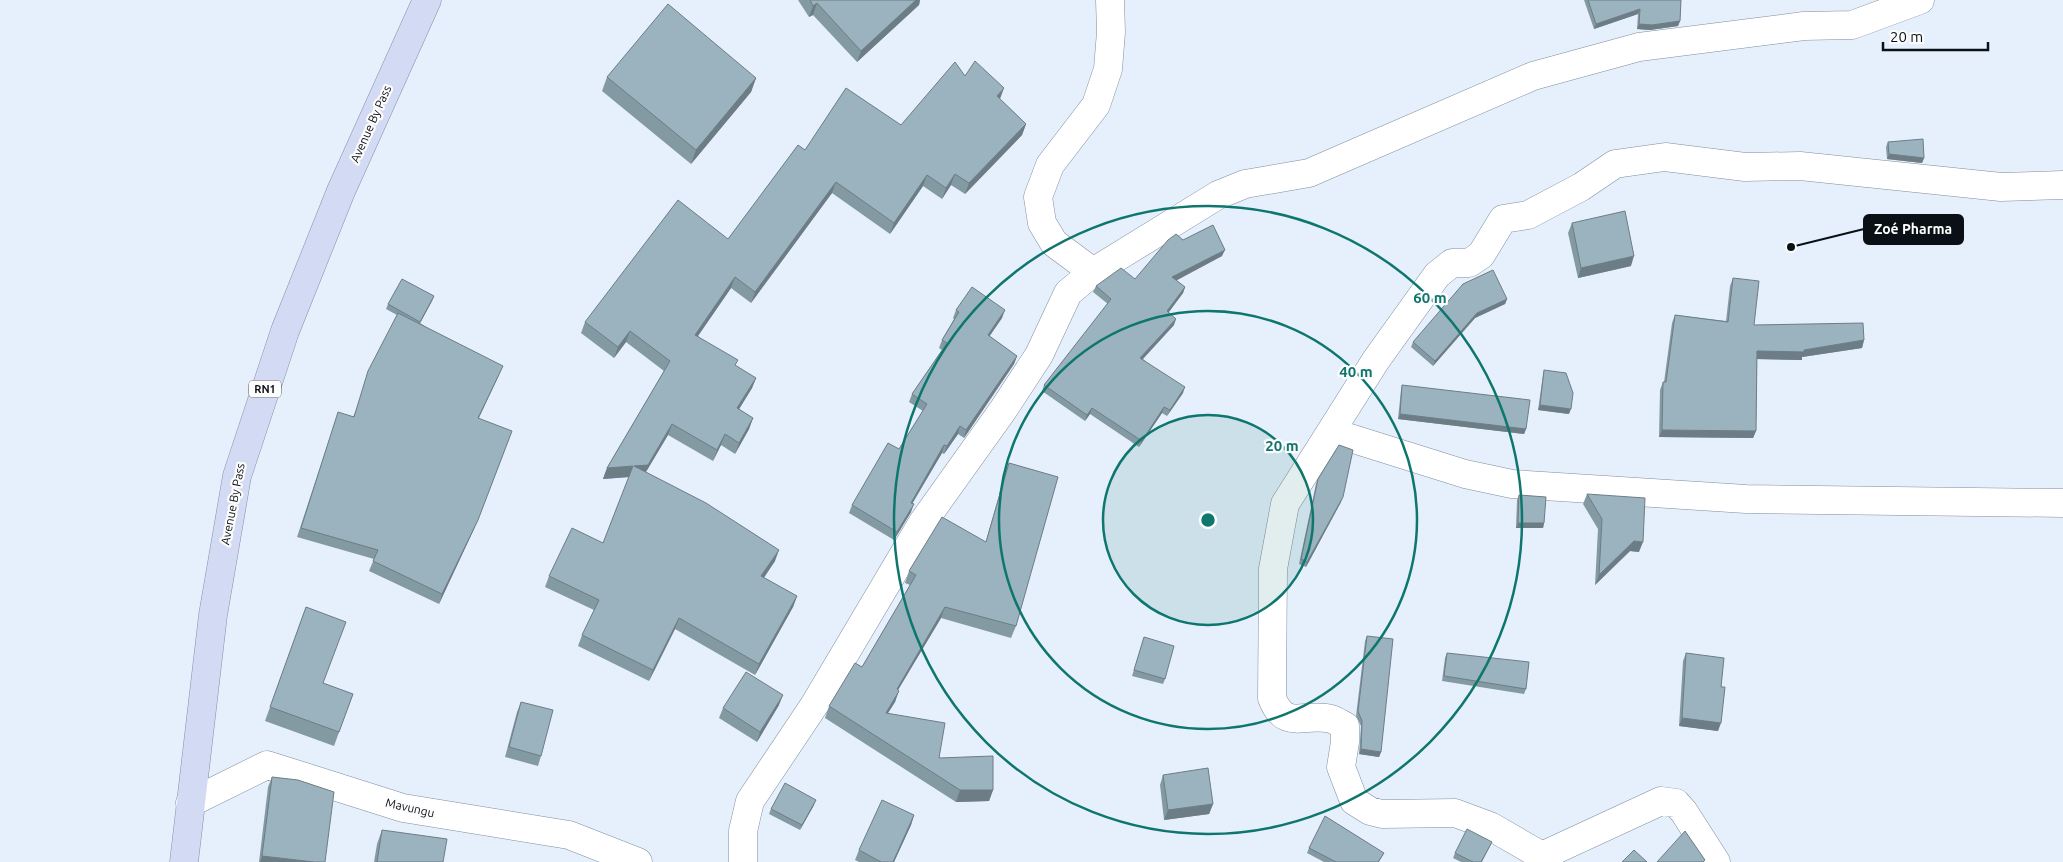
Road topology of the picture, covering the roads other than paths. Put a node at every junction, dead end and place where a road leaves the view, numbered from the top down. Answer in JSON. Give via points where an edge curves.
{"nodes":[{"id":1,"x":427,"y":0,"type":"edge"},
{"id":2,"x":1110,"y":0,"type":"edge"},
{"id":3,"x":1920,"y":0,"type":"edge"},
{"id":4,"x":2063,"y":185,"type":"edge"},
{"id":5,"x":1093,"y":272,"type":"junction"},
{"id":6,"x":1331,"y":432,"type":"junction"},
{"id":7,"x":2063,"y":503,"type":"edge"},
{"id":8,"x":190,"y":803,"type":"junction"},
{"id":9,"x":1544,"y":859,"type":"edge"},
{"id":10,"x":184,"y":862,"type":"edge"},
{"id":11,"x":638,"y":862,"type":"edge"},
{"id":12,"x":743,"y":862,"type":"edge"},
{"id":13,"x":1716,"y":862,"type":"edge"}],
"edges":[{"from":1,"to":8,"type":"highway","name":"Avenue By Pass","number":"RN1","via":[[341,191],[284,331],[237,476],[213,614]]},
{"from":2,"to":5,"type":"street","via":[[1108,69],[1096,105],[1050,165],[1038,197],[1042,223],[1054,242]]},
{"from":3,"to":5,"type":"street","via":[[1852,25],[1804,26],[1639,47],[1534,76],[1309,172],[1245,184],[1218,194]]},
{"from":4,"to":6,"type":"street","via":[[2001,186],[1800,166],[1745,167],[1665,157],[1614,164],[1581,187],[1528,216],[1503,219],[1480,255],[1468,263],[1452,263],[1437,274],[1376,360]]},
{"from":5,"to":12,"type":"street","via":[[1068,293],[1039,355],[923,522],[815,704],[750,801],[743,831]]},
{"from":6,"to":7,"type":"street","via":[[1465,474],[1512,484],[1746,499]]},
{"from":6,"to":9,"type":"street","via":[[1285,504],[1273,569],[1272,698],[1277,711],[1290,718],[1331,719],[1345,726],[1346,742],[1340,766],[1354,801],[1370,811],[1382,814],[1455,813],[1490,826]]},
{"from":8,"to":10,"type":"highway","name":"Avenue By Pass","number":"RN1"},
{"from":8,"to":11,"type":"street","name":"Mavungu","via":[[267,765],[403,808],[568,835]]},
{"from":9,"to":13,"type":"street","via":[[1661,801],[1676,803]]}]}
